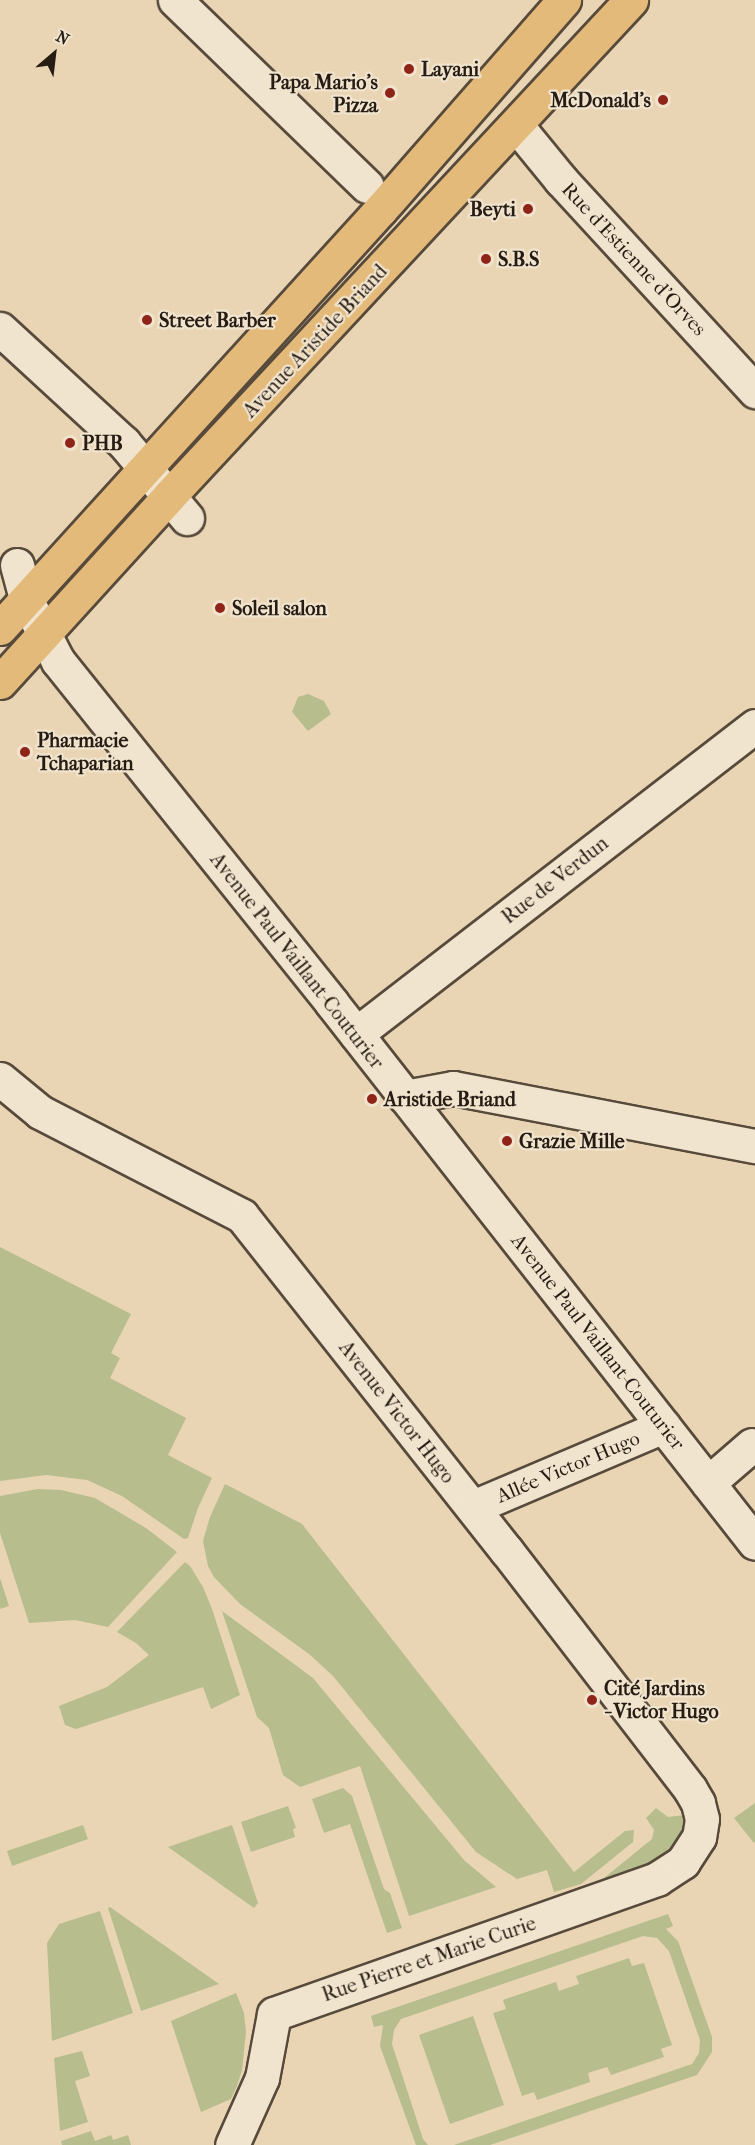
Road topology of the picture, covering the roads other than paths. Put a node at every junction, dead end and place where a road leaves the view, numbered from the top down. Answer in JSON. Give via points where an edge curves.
{"nodes":[{"id":1,"x":175,"y":0,"type":"edge"},
{"id":2,"x":564,"y":0,"type":"edge"},
{"id":3,"x":631,"y":0,"type":"edge"},
{"id":4,"x":516,"y":125,"type":"junction"},
{"id":5,"x":367,"y":186,"type":"dead end"},
{"id":6,"x":0,"y":329,"type":"edge"},
{"id":7,"x":749,"y":372,"type":"edge"},
{"id":8,"x":144,"y":467,"type":"junction"},
{"id":9,"x":178,"y":507,"type":"junction"},
{"id":10,"x":17,"y":565,"type":"dead end"},
{"id":11,"x":26,"y":599,"type":"junction"},
{"id":12,"x":0,"y":628,"type":"edge"},
{"id":13,"x":51,"y":648,"type":"junction"},
{"id":14,"x":0,"y":682,"type":"edge"},
{"id":15,"x":755,"y":726,"type":"edge"},
{"id":16,"x":356,"y":1034,"type":"junction"},
{"id":17,"x":0,"y":1079,"type":"edge"},
{"id":18,"x":405,"y":1097,"type":"junction"},
{"id":19,"x":755,"y":1146,"type":"edge"},
{"id":20,"x":664,"y":1426,"type":"junction"},
{"id":21,"x":754,"y":1441,"type":"edge"},
{"id":22,"x":708,"y":1483,"type":"junction"},
{"id":23,"x":472,"y":1507,"type":"junction"},
{"id":24,"x":755,"y":1543,"type":"edge"},
{"id":25,"x":699,"y":1837,"type":"joint"},
{"id":26,"x":232,"y":2145,"type":"edge"}],
"edges":[{"from":1,"to":5,"type":"street"},
{"from":2,"to":8,"type":"main road","name":"Avenue Aristide Briand","via":[[381,209]]},
{"from":3,"to":4,"type":"main road","name":"Avenue Aristide Briand"},
{"from":4,"to":7,"type":"street","name":"Rue d'Estienne d'Orves","via":[[561,180]]},
{"from":4,"to":9,"type":"main road","name":"Avenue Aristide Briand"},
{"from":6,"to":8,"type":"street","via":[[124,442]]},
{"from":8,"to":9,"type":"street"},
{"from":8,"to":11,"type":"main road","name":"Avenue Aristide Briand"},
{"from":9,"to":13,"type":"main road","name":"Avenue Aristide Briand"},
{"from":10,"to":11,"type":"street","name":"Avenue Paul Vaillant-Couturier"},
{"from":11,"to":12,"type":"main road","name":"Avenue Aristide Briand"},
{"from":11,"to":13,"type":"street","name":"Avenue Paul Vaillant-Couturier"},
{"from":13,"to":14,"type":"main road","name":"Avenue Aristide Briand"},
{"from":13,"to":16,"type":"street","name":"Avenue Paul Vaillant-Couturier"},
{"from":15,"to":16,"type":"street","name":"Rue de Verdun"},
{"from":16,"to":18,"type":"street","name":"Avenue Paul Vaillant-Couturier"},
{"from":17,"to":23,"type":"street","name":"Avenue Victor Hugo","via":[[40,1112],[242,1216]]},
{"from":18,"to":19,"type":"street","via":[[453,1088]]},
{"from":18,"to":20,"type":"street","name":"Avenue Paul Vaillant-Couturier"},
{"from":20,"to":22,"type":"street","name":"Avenue Paul Vaillant-Couturier"},
{"from":20,"to":23,"type":"street","name":"Allée Victor Hugo"},
{"from":21,"to":22,"type":"street"},
{"from":22,"to":24,"type":"street","name":"Avenue Paul Vaillant-Couturier"},
{"from":23,"to":25,"type":"street","name":"Avenue Victor Hugo","via":[[690,1789],[702,1819]]},
{"from":25,"to":26,"type":"street","name":"Rue Pierre et Marie Curie","via":[[683,1862],[657,1879],[274,2014],[262,2078]]}]}
